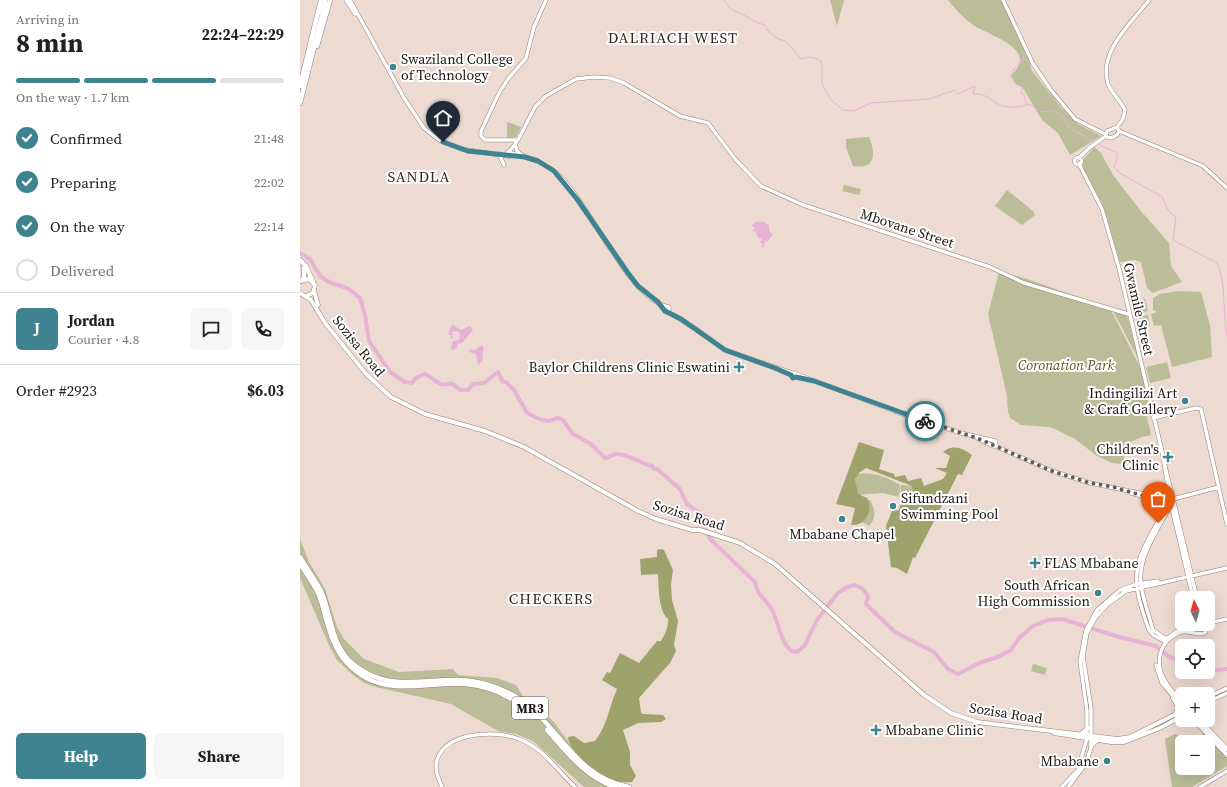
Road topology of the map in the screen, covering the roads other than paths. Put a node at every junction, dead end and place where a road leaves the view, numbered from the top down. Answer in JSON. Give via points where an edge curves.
{"nodes":[{"id":1,"x":325,"y":0,"type":"edge"},
{"id":2,"x":330,"y":0,"type":"edge"},
{"id":3,"x":346,"y":0,"type":"edge"},
{"id":4,"x":350,"y":0,"type":"edge"},
{"id":5,"x":546,"y":0,"type":"edge"},
{"id":6,"x":1003,"y":0,"type":"edge"},
{"id":7,"x":1149,"y":0,"type":"edge"},
{"id":8,"x":320,"y":2,"type":"edge"},
{"id":9,"x":357,"y":16,"type":"junction"},
{"id":10,"x":307,"y":76,"type":"junction"},
{"id":11,"x":300,"y":86,"type":"edge"},
{"id":12,"x":300,"y":103,"type":"edge"},
{"id":13,"x":1075,"y":119,"type":"junction"},
{"id":14,"x":1118,"y":129,"type":"junction"},
{"id":15,"x":1098,"y":130,"type":"junction"},
{"id":16,"x":1106,"y":134,"type":"junction"},
{"id":17,"x":518,"y":140,"type":"junction"},
{"id":18,"x":1097,"y":141,"type":"junction"},
{"id":19,"x":515,"y":145,"type":"junction"},
{"id":20,"x":492,"y":153,"type":"junction"},
{"id":21,"x":499,"y":154,"type":"junction"},
{"id":22,"x":510,"y":154,"type":"junction"},
{"id":23,"x":524,"y":157,"type":"junction"},
{"id":24,"x":504,"y":165,"type":"dead end"},
{"id":25,"x":1227,"y":188,"type":"edge"},
{"id":26,"x":300,"y":261,"type":"edge"},
{"id":27,"x":300,"y":282,"type":"edge"},
{"id":28,"x":313,"y":282,"type":"junction"},
{"id":29,"x":314,"y":291,"type":"junction"},
{"id":30,"x":300,"y":293,"type":"edge"},
{"id":31,"x":306,"y":296,"type":"junction"},
{"id":32,"x":1128,"y":314,"type":"junction"},
{"id":33,"x":321,"y":317,"type":"junction"},
{"id":34,"x":1153,"y":418,"type":"junction"},
{"id":35,"x":1219,"y":488,"type":"junction"},
{"id":36,"x":1158,"y":499,"type":"junction"},
{"id":37,"x":1146,"y":502,"type":"dead end"},
{"id":38,"x":1171,"y":503,"type":"junction"},
{"id":39,"x":1227,"y":524,"type":"edge"},
{"id":40,"x":300,"y":557,"type":"edge"},
{"id":41,"x":300,"y":564,"type":"edge"},
{"id":42,"x":1227,"y":568,"type":"edge"},
{"id":43,"x":1190,"y":576,"type":"junction"},
{"id":44,"x":1139,"y":586,"type":"junction"},
{"id":45,"x":1192,"y":591,"type":"edge"},
{"id":46,"x":1195,"y":591,"type":"edge"},
{"id":47,"x":1227,"y":619,"type":"edge"},
{"id":48,"x":1217,"y":621,"type":"edge"},
{"id":49,"x":1087,"y":630,"type":"junction"},
{"id":50,"x":1179,"y":631,"type":"edge"},
{"id":51,"x":1206,"y":631,"type":"edge"},
{"id":52,"x":1199,"y":633,"type":"joint"},
{"id":53,"x":1165,"y":642,"type":"junction"},
{"id":54,"x":1159,"y":653,"type":"junction"},
{"id":55,"x":400,"y":685,"type":"junction"},
{"id":56,"x":407,"y":685,"type":"junction"},
{"id":57,"x":1227,"y":688,"type":"edge"},
{"id":58,"x":1227,"y":693,"type":"edge"},
{"id":59,"x":1175,"y":694,"type":"edge"},
{"id":60,"x":1215,"y":694,"type":"edge"},
{"id":61,"x":1174,"y":698,"type":"joint"},
{"id":62,"x":1215,"y":699,"type":"edge"},
{"id":63,"x":1091,"y":708,"type":"junction"},
{"id":64,"x":1087,"y":711,"type":"junction"},
{"id":65,"x":1174,"y":715,"type":"joint"},
{"id":66,"x":1175,"y":720,"type":"edge"},
{"id":67,"x":1201,"y":727,"type":"edge"},
{"id":68,"x":1206,"y":727,"type":"edge"},
{"id":69,"x":1081,"y":736,"type":"junction"},
{"id":70,"x":1091,"y":736,"type":"junction"},
{"id":71,"x":1091,"y":746,"type":"joint"},
{"id":72,"x":1227,"y":749,"type":"edge"},
{"id":73,"x":1227,"y":755,"type":"edge"},
{"id":74,"x":1227,"y":771,"type":"edge"},
{"id":75,"x":442,"y":787,"type":"edge"},
{"id":76,"x":575,"y":787,"type":"edge"},
{"id":77,"x":615,"y":787,"type":"edge"},
{"id":78,"x":629,"y":787,"type":"edge"},
{"id":79,"x":1062,"y":787,"type":"edge"},
{"id":80,"x":1068,"y":787,"type":"edge"},
{"id":81,"x":1200,"y":787,"type":"edge"}],
"edges":[{"from":1,"to":10,"type":"highway"},
{"from":2,"to":10,"type":"highway","via":[[324,28]]},
{"from":3,"to":9,"type":"main road"},
{"from":4,"to":9,"type":"main road"},
{"from":5,"to":17,"type":"main road","via":[[534,27],[526,58],[508,79],[481,131],[482,139],[489,141]]},
{"from":6,"to":13,"type":"main road","via":[[1033,64]]},
{"from":7,"to":14,"type":"main road","via":[[1116,44],[1107,63],[1108,84],[1125,110]]},
{"from":8,"to":11,"type":"highway"},
{"from":9,"to":20,"type":"main road","via":[[411,111],[424,128],[439,140],[454,147]]},
{"from":10,"to":12,"type":"highway"},
{"from":13,"to":15,"type":"main road"},
{"from":13,"to":16,"type":"main road"},
{"from":14,"to":16,"type":"main road"},
{"from":14,"to":16,"type":"main road","via":[[1114,136],[1108,138]]},
{"from":14,"to":25,"type":"main road","via":[[1203,166]]},
{"from":15,"to":16,"type":"main road"},
{"from":15,"to":18,"type":"main road"},
{"from":16,"to":18,"type":"main road"},
{"from":17,"to":19,"type":"main road"},
{"from":17,"to":32,"type":"main road","name":"Mbovane Street","via":[[535,107],[546,96],[576,79],[610,78],[624,83],[680,116],[705,122],[713,128],[736,160],[761,186],[803,205],[990,267],[1024,283]]},
{"from":18,"to":32,"type":"main road","name":"Gwamile Street","via":[[1079,158],[1079,164],[1102,209],[1119,268]]},
{"from":19,"to":22,"type":"main road"},
{"from":19,"to":23,"type":"main road"},
{"from":20,"to":21,"type":"main road"},
{"from":20,"to":22,"type":"main road"},
{"from":21,"to":22,"type":"main road"},
{"from":21,"to":24,"type":"main road"},
{"from":22,"to":23,"type":"main road"},
{"from":23,"to":36,"type":"main road","via":[[544,164],[560,177],[638,286],[725,350],[994,444],[1052,471]]},
{"from":26,"to":27,"type":"highway","via":[[305,273]]},
{"from":26,"to":28,"type":"highway","via":[[306,266]]},
{"from":27,"to":28,"type":"main road","via":[[307,279]]},
{"from":28,"to":29,"type":"main road"},
{"from":29,"to":31,"type":"main road"},
{"from":29,"to":33,"type":"main road"},
{"from":30,"to":31,"type":"main road"},
{"from":31,"to":33,"type":"main road"},
{"from":32,"to":34,"type":"main road","name":"Gwamile Street"},
{"from":33,"to":69,"type":"main road","name":"Sozisa Road","via":[[378,387],[405,406],[499,436],[524,447],[638,511],[692,530],[714,534],[757,552],[829,610],[924,695],[951,713],[977,722]]},
{"from":34,"to":35,"type":"main road","via":[[1199,408]]},
{"from":34,"to":38,"type":"main road","name":"Gwamile Street"},
{"from":35,"to":38,"type":"main road"},
{"from":35,"to":39,"type":"main road"},
{"from":36,"to":37,"type":"main road"},
{"from":36,"to":38,"type":"main road"},
{"from":38,"to":43,"type":"main road","name":"Gwamile Street"},
{"from":38,"to":43,"type":"main road","name":"Gwamile Street"},
{"from":38,"to":44,"type":"main road","via":[[1139,561]]},
{"from":40,"to":55,"type":"highway","number":"MR3","via":[[320,590],[334,634],[345,655],[365,672]]},
{"from":41,"to":55,"type":"highway","number":"MR3","via":[[318,595],[329,632],[340,654],[355,671],[364,676],[374,681]]},
{"from":42,"to":43,"type":"main road"},
{"from":43,"to":44,"type":"main road"},
{"from":43,"to":45,"type":"main road","name":"Gwamile Street"},
{"from":43,"to":46,"type":"main road","name":"Gwamile Street"},
{"from":44,"to":49,"type":"main road","via":[[1114,598],[1090,623]]},
{"from":44,"to":53,"type":"main road","via":[[1149,630],[1152,635]]},
{"from":47,"to":48,"type":"main road"},
{"from":49,"to":63,"type":"main road","via":[[1083,661]]},
{"from":49,"to":64,"type":"main road","via":[[1080,661]]},
{"from":50,"to":53,"type":"main road"},
{"from":51,"to":52,"type":"main road","via":[[1204,634]]},
{"from":52,"to":53,"type":"main road","via":[[1181,632]]},
{"from":53,"to":54,"type":"main road"},
{"from":54,"to":59,"type":"main road","via":[[1162,675]]},
{"from":54,"to":61,"type":"main road","via":[[1156,664],[1159,676]]},
{"from":55,"to":56,"type":"highway","number":"MR3"},
{"from":56,"to":77,"type":"highway","number":"MR3","via":[[468,684],[504,695],[531,713],[591,776]]},
{"from":56,"to":78,"type":"highway","number":"MR3","via":[[471,681],[509,693],[532,710],[586,767],[609,781]]},
{"from":57,"to":60,"type":"main road"},
{"from":58,"to":62,"type":"main road"},
{"from":61,"to":65,"type":"main road","via":[[1178,710]]},
{"from":63,"to":64,"type":"main road"},
{"from":63,"to":70,"type":"main road"},
{"from":64,"to":70,"type":"main road"},
{"from":65,"to":70,"type":"main road","name":"Sozisa Road","via":[[1130,738],[1109,739]]},
{"from":66,"to":70,"type":"main road","name":"Sozisa Road","via":[[1128,741],[1118,742]]},
{"from":67,"to":73,"type":"main road"},
{"from":68,"to":72,"type":"main road"},
{"from":69,"to":70,"type":"main road","name":"Sozisa Road"},
{"from":69,"to":70,"type":"main road"},
{"from":69,"to":70,"type":"main road"},
{"from":70,"to":71,"type":"main road"},
{"from":70,"to":79,"type":"main road","via":[[1078,770]]},
{"from":71,"to":80,"type":"main road","via":[[1085,764]]},
{"from":74,"to":81,"type":"main road"},
{"from":75,"to":76,"type":"main road","via":[[436,765],[444,749],[459,739],[487,734],[511,736],[532,746],[546,756]]}]}
